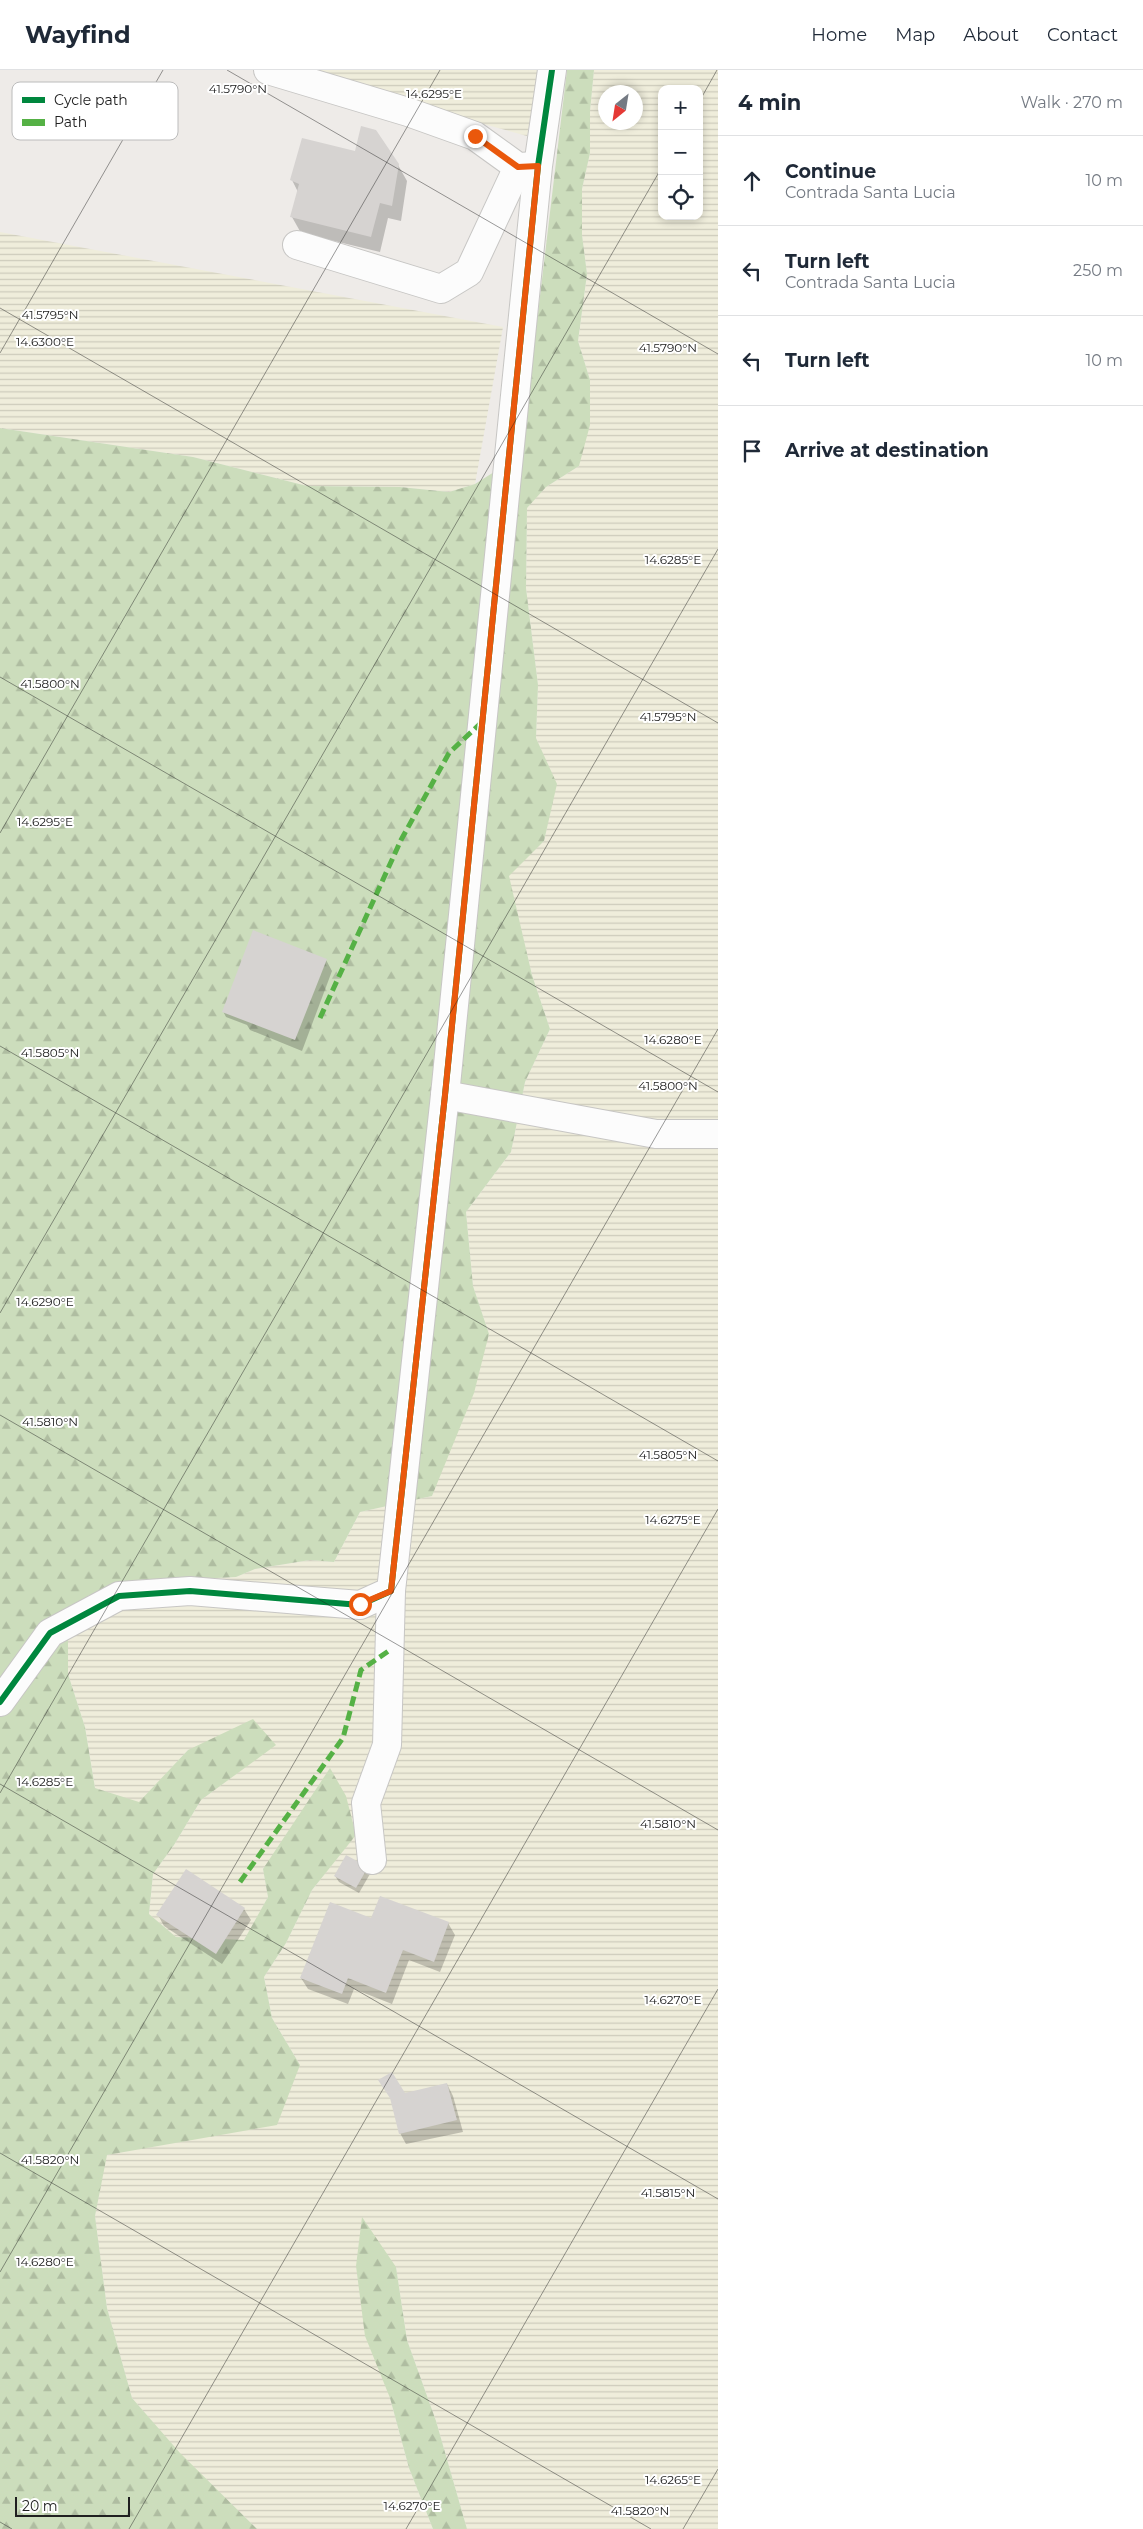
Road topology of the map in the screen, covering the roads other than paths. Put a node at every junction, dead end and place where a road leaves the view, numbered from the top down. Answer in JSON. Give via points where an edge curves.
{"nodes":[{"id":1,"x":268,"y":70,"type":"edge"},
{"id":2,"x":552,"y":70,"type":"edge"},
{"id":3,"x":528,"y":166,"type":"junction"},
{"id":4,"x":297,"y":245,"type":"dead end"},
{"id":5,"x":445,"y":1095,"type":"junction"},
{"id":6,"x":718,"y":1134,"type":"edge"},
{"id":7,"x":391,"y":1591,"type":"junction"},
{"id":8,"x":0,"y":1702,"type":"edge"},
{"id":9,"x":372,"y":1860,"type":"dead end"}],
"edges":[{"from":1,"to":3,"type":"street","via":[[408,112],[475,136]]},
{"from":2,"to":3,"type":"street"},
{"from":3,"to":4,"type":"street","via":[[469,272],[441,289]]},
{"from":3,"to":5,"type":"street"},
{"from":5,"to":6,"type":"street","via":[[656,1134]]},
{"from":5,"to":7,"type":"street"},
{"from":7,"to":8,"type":"street","via":[[360,1604],[190,1591],[120,1596],[50,1633]]},
{"from":7,"to":9,"type":"street","via":[[387,1745],[366,1803]]}]}
